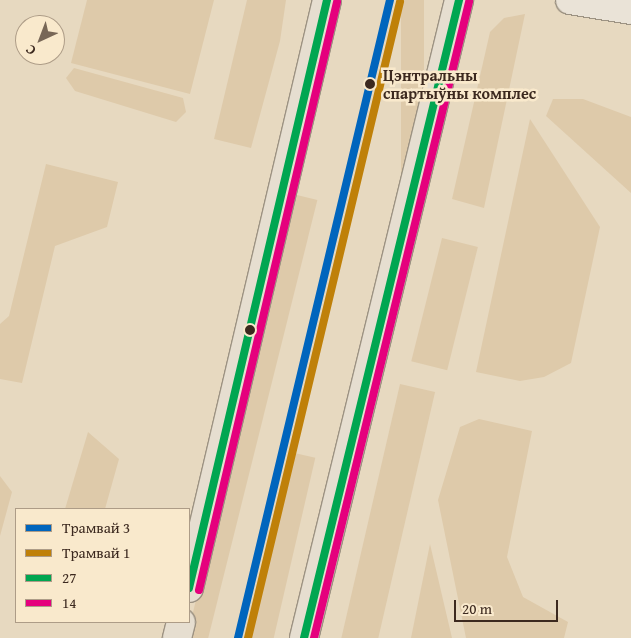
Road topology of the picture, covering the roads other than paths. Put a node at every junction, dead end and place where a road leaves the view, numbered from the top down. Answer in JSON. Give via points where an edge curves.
{"nodes":[{"id":1,"x":327,"y":0,"type":"edge"},
{"id":2,"x":459,"y":0,"type":"edge"},
{"id":3,"x":570,"y":0,"type":"edge"},
{"id":4,"x":631,"y":10,"type":"edge"},
{"id":5,"x":190,"y":584,"type":"edge"},
{"id":6,"x":181,"y":623,"type":"edge"},
{"id":7,"x":177,"y":638,"type":"edge"},
{"id":8,"x":304,"y":638,"type":"edge"}],
"edges":[{"from":1,"to":5,"type":"main road"},
{"from":2,"to":8,"type":"main road"},
{"from":3,"to":4,"type":"street"},
{"from":6,"to":7,"type":"main road"}]}
